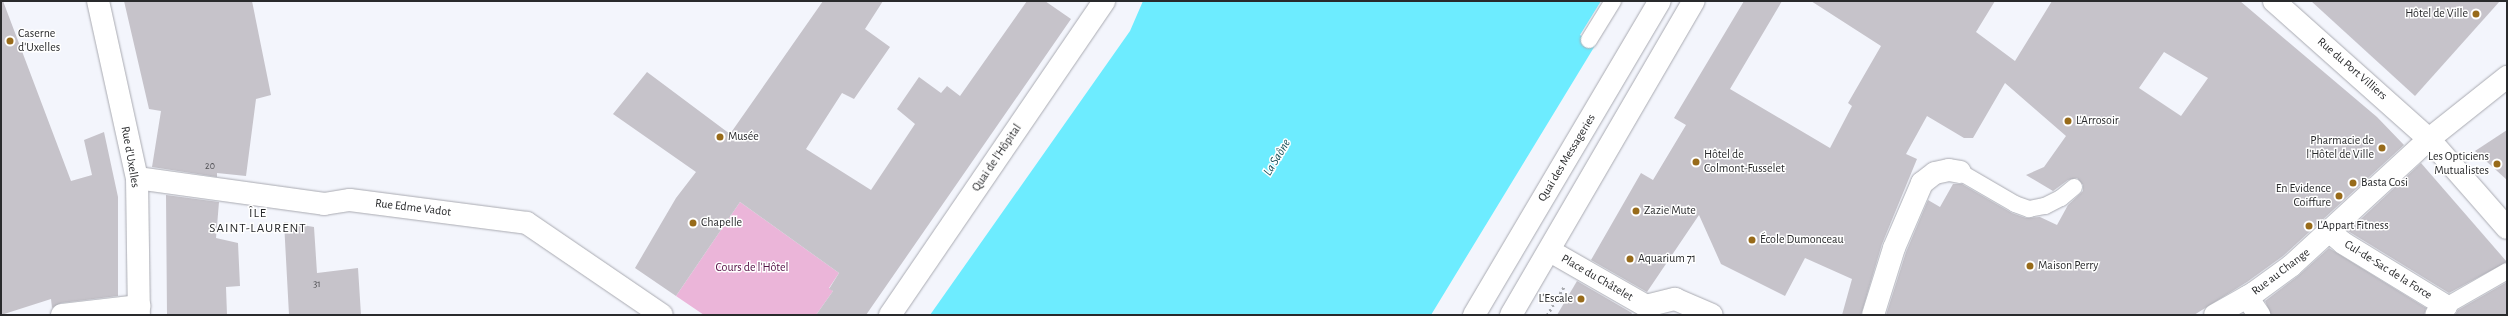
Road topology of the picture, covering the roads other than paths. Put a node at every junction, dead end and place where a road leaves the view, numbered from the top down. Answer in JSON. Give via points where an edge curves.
{"nodes":[{"id":1,"x":98,"y":1,"type":"edge"},
{"id":2,"x":1613,"y":1,"type":"edge"},
{"id":3,"x":1660,"y":1,"type":"edge"},
{"id":4,"x":1694,"y":1,"type":"edge"},
{"id":5,"x":2274,"y":1,"type":"edge"},
{"id":6,"x":1098,"y":3,"type":"edge"},
{"id":7,"x":1589,"y":40,"type":"dead end"},
{"id":8,"x":2507,"y":77,"type":"edge"},
{"id":9,"x":2429,"y":139,"type":"junction"},
{"id":10,"x":1960,"y":172,"type":"joint"},
{"id":11,"x":137,"y":178,"type":"junction"},
{"id":12,"x":2074,"y":187,"type":"dead end"},
{"id":13,"x":2507,"y":228,"type":"edge"},
{"id":14,"x":2330,"y":232,"type":"junction"},
{"id":15,"x":1550,"y":251,"type":"junction"},
{"id":16,"x":2507,"y":271,"type":"edge"},
{"id":17,"x":2247,"y":297,"type":"junction"},
{"id":18,"x":139,"y":311,"type":"edge"},
{"id":19,"x":2441,"y":311,"type":"edge"},
{"id":20,"x":62,"y":315,"type":"edge"},
{"id":21,"x":662,"y":315,"type":"edge"},
{"id":22,"x":890,"y":315,"type":"edge"},
{"id":23,"x":1474,"y":315,"type":"edge"},
{"id":24,"x":1511,"y":315,"type":"edge"},
{"id":25,"x":1712,"y":315,"type":"edge"},
{"id":26,"x":1873,"y":315,"type":"edge"},
{"id":27,"x":2215,"y":315,"type":"edge"},
{"id":28,"x":2259,"y":315,"type":"edge"}],
"edges":[{"from":1,"to":11,"type":"street","name":"Rue d'Uxelles"},
{"from":2,"to":7,"type":"lane"},
{"from":3,"to":23,"type":"street","name":"Quai des Messageries"},
{"from":4,"to":15,"type":"street"},
{"from":5,"to":9,"type":"street","name":"Rue du Port Villiers"},
{"from":6,"to":22,"type":"street","name":"Quai de l'Hôpital"},
{"from":8,"to":9,"type":"street","name":"Rue au Change"},
{"from":9,"to":13,"type":"street","name":"Rue du Port Villiers"},
{"from":9,"to":14,"type":"street","name":"Rue au Change"},
{"from":10,"to":12,"type":"lane","via":[[2015,204],[2029,208],[2045,206],[2061,198]]},
{"from":10,"to":26,"type":"street","via":[[1949,170],[1935,173],[1922,183],[1894,248]]},
{"from":11,"to":18,"type":"street","name":"Rue d'Uxelles"},
{"from":11,"to":21,"type":"street","name":"Rue Edme Vadot","via":[[324,204],[350,200],[527,223]]},
{"from":14,"to":17,"type":"street","name":"Rue au Change","via":[[2292,266]]},
{"from":14,"to":19,"type":"street","name":"Cul-de-Sac de la Force"},
{"from":15,"to":24,"type":"street"},
{"from":15,"to":25,"type":"street","name":"Place du Châtelet","via":[[1646,306],[1675,299]]},
{"from":16,"to":19,"type":"lane"},
{"from":17,"to":27,"type":"street","name":"Rue au Change"},
{"from":17,"to":28,"type":"street"},
{"from":18,"to":20,"type":"street"}]}
